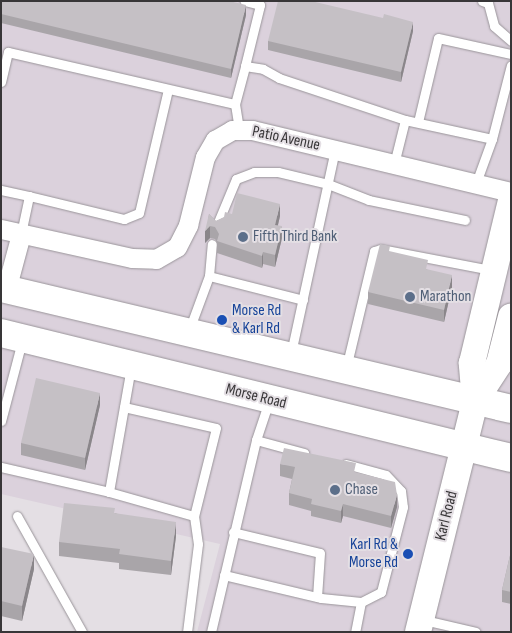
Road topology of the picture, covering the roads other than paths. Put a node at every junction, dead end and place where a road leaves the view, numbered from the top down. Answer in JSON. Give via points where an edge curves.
{"nodes":[{"id":1,"x":245,"y":1,"type":"edge"},
{"id":2,"x":486,"y":2,"type":"edge"},
{"id":3,"x":511,"y":41,"type":"edge"},
{"id":4,"x":511,"y":54,"type":"edge"},
{"id":5,"x":511,"y":65,"type":"edge"},
{"id":6,"x":245,"y":66,"type":"junction"},
{"id":7,"x":1,"y":82,"type":"edge"},
{"id":8,"x":168,"y":89,"type":"junction"},
{"id":9,"x":235,"y":104,"type":"junction"},
{"id":10,"x":406,"y":120,"type":"junction"},
{"id":11,"x":418,"y":122,"type":"junction"},
{"id":12,"x":239,"y":130,"type":"junction"},
{"id":13,"x":492,"y":139,"type":"junction"},
{"id":14,"x":335,"y":150,"type":"junction"},
{"id":15,"x":394,"y":164,"type":"junction"},
{"id":16,"x":476,"y":183,"type":"junction"},
{"id":17,"x":328,"y":184,"type":"junction"},
{"id":18,"x":1,"y":190,"type":"edge"},
{"id":19,"x":511,"y":192,"type":"edge"},
{"id":20,"x":29,"y":196,"type":"junction"},
{"id":21,"x":511,"y":200,"type":"edge"},
{"id":22,"x":465,"y":220,"type":"dead end"},
{"id":23,"x":216,"y":227,"type":"edge"},
{"id":24,"x":1,"y":229,"type":"edge"},
{"id":25,"x":21,"y":234,"type":"junction"},
{"id":26,"x":212,"y":244,"type":"dead end"},
{"id":27,"x":492,"y":270,"type":"junction"},
{"id":28,"x":209,"y":276,"type":"junction"},
{"id":29,"x":3,"y":292,"type":"edge"},
{"id":30,"x":303,"y":300,"type":"junction"},
{"id":31,"x":511,"y":317,"type":"edge"},
{"id":32,"x":188,"y":334,"type":"junction"},
{"id":33,"x":12,"y":336,"type":"edge"},
{"id":34,"x":290,"y":358,"type":"junction"},
{"id":35,"x":131,"y":367,"type":"junction"},
{"id":36,"x":345,"y":371,"type":"junction"},
{"id":37,"x":269,"y":401,"type":"junction"},
{"id":38,"x":475,"y":401,"type":"junction"},
{"id":39,"x":4,"y":403,"type":"edge"},
{"id":40,"x":124,"y":407,"type":"junction"},
{"id":41,"x":511,"y":410,"type":"edge"},
{"id":42,"x":1,"y":421,"type":"edge"},
{"id":43,"x":256,"y":440,"type":"junction"},
{"id":44,"x":464,"y":448,"type":"junction"},
{"id":45,"x":312,"y":455,"type":"edge"},
{"id":46,"x":511,"y":458,"type":"edge"},
{"id":47,"x":340,"y":463,"type":"edge"},
{"id":48,"x":1,"y":467,"type":"edge"},
{"id":49,"x":109,"y":492,"type":"junction"},
{"id":50,"x":17,"y":516,"type":"dead end"},
{"id":51,"x":194,"y":516,"type":"junction"},
{"id":52,"x":233,"y":532,"type":"junction"},
{"id":53,"x":224,"y":575,"type":"junction"},
{"id":54,"x":319,"y":598,"type":"junction"},
{"id":55,"x":361,"y":602,"type":"junction"},
{"id":56,"x":420,"y":626,"type":"edge"},
{"id":57,"x":82,"y":632,"type":"edge"},
{"id":58,"x":187,"y":632,"type":"edge"},
{"id":59,"x":211,"y":632,"type":"edge"},
{"id":60,"x":355,"y":632,"type":"edge"},
{"id":61,"x":476,"y":632,"type":"edge"}],
"edges":[{"from":1,"to":6,"type":"lane","via":[[260,5]]},
{"from":2,"to":3,"type":"lane","via":[[494,26]]},
{"from":4,"to":11,"type":"lane","via":[[438,38]]},
{"from":5,"to":13,"type":"lane"},
{"from":6,"to":9,"type":"lane"},
{"from":6,"to":10,"type":"lane","via":[[263,69],[279,78]]},
{"from":7,"to":8,"type":"lane","via":[[8,52]]},
{"from":8,"to":9,"type":"lane"},
{"from":8,"to":20,"type":"lane","via":[[139,213],[124,219]]},
{"from":9,"to":12,"type":"lane"},
{"from":10,"to":11,"type":"lane"},
{"from":10,"to":15,"type":"lane"},
{"from":11,"to":13,"type":"lane"},
{"from":12,"to":14,"type":"street","name":"Patio Avenue","via":[[252,130]]},
{"from":12,"to":25,"type":"street","name":"Patio Avenue","via":[[232,130],[215,140],[205,157],[188,225],[181,240],[177,247],[156,259],[132,258]]},
{"from":13,"to":16,"type":"lane"},
{"from":14,"to":15,"type":"street","name":"Patio Avenue"},
{"from":14,"to":17,"type":"lane"},
{"from":15,"to":16,"type":"street","name":"Patio Avenue"},
{"from":16,"to":19,"type":"street","name":"Patio Avenue"},
{"from":17,"to":22,"type":"lane","via":[[370,200]]},
{"from":17,"to":23,"type":"lane","via":[[278,172],[254,172],[236,179]]},
{"from":17,"to":30,"type":"lane"},
{"from":18,"to":20,"type":"lane"},
{"from":20,"to":25,"type":"lane"},
{"from":21,"to":27,"type":"main road","name":"Karl Road"},
{"from":24,"to":25,"type":"street","name":"Patio Avenue"},
{"from":25,"to":29,"type":"street"},
{"from":26,"to":28,"type":"lane"},
{"from":27,"to":36,"type":"lane","via":[[374,251]]},
{"from":27,"to":38,"type":"main road","name":"Karl Road","via":[[472,363]]},
{"from":28,"to":30,"type":"lane"},
{"from":28,"to":32,"type":"lane"},
{"from":29,"to":32,"type":"main road"},
{"from":30,"to":34,"type":"lane"},
{"from":31,"to":38,"type":"main road","name":"Karl Road","via":[[499,364]]},
{"from":32,"to":34,"type":"main road"},
{"from":33,"to":35,"type":"main road","name":"Morse Road"},
{"from":33,"to":39,"type":"lane"},
{"from":34,"to":36,"type":"main road"},
{"from":35,"to":37,"type":"main road","name":"Morse Road"},
{"from":35,"to":40,"type":"lane"},
{"from":36,"to":38,"type":"main road"},
{"from":37,"to":43,"type":"lane"},
{"from":37,"to":44,"type":"main road","name":"Morse Road"},
{"from":38,"to":41,"type":"main road"},
{"from":38,"to":44,"type":"main road","name":"Karl Road"},
{"from":39,"to":42,"type":"lane"},
{"from":40,"to":49,"type":"lane"},
{"from":40,"to":51,"type":"lane","via":[[216,428]]},
{"from":43,"to":45,"type":"lane"},
{"from":43,"to":52,"type":"lane"},
{"from":44,"to":46,"type":"main road","name":"Morse Road"},
{"from":44,"to":56,"type":"main road","name":"Karl Road"},
{"from":47,"to":55,"type":"lane","via":[[386,475],[401,492],[403,507],[381,592]]},
{"from":48,"to":49,"type":"lane"},
{"from":49,"to":51,"type":"lane"},
{"from":50,"to":57,"type":"lane"},
{"from":51,"to":58,"type":"lane","via":[[198,544]]},
{"from":52,"to":53,"type":"lane"},
{"from":52,"to":54,"type":"lane","via":[[320,553]]},
{"from":53,"to":54,"type":"lane"},
{"from":53,"to":59,"type":"lane"},
{"from":54,"to":55,"type":"lane"},
{"from":55,"to":60,"type":"lane"},
{"from":56,"to":61,"type":"lane"}]}
